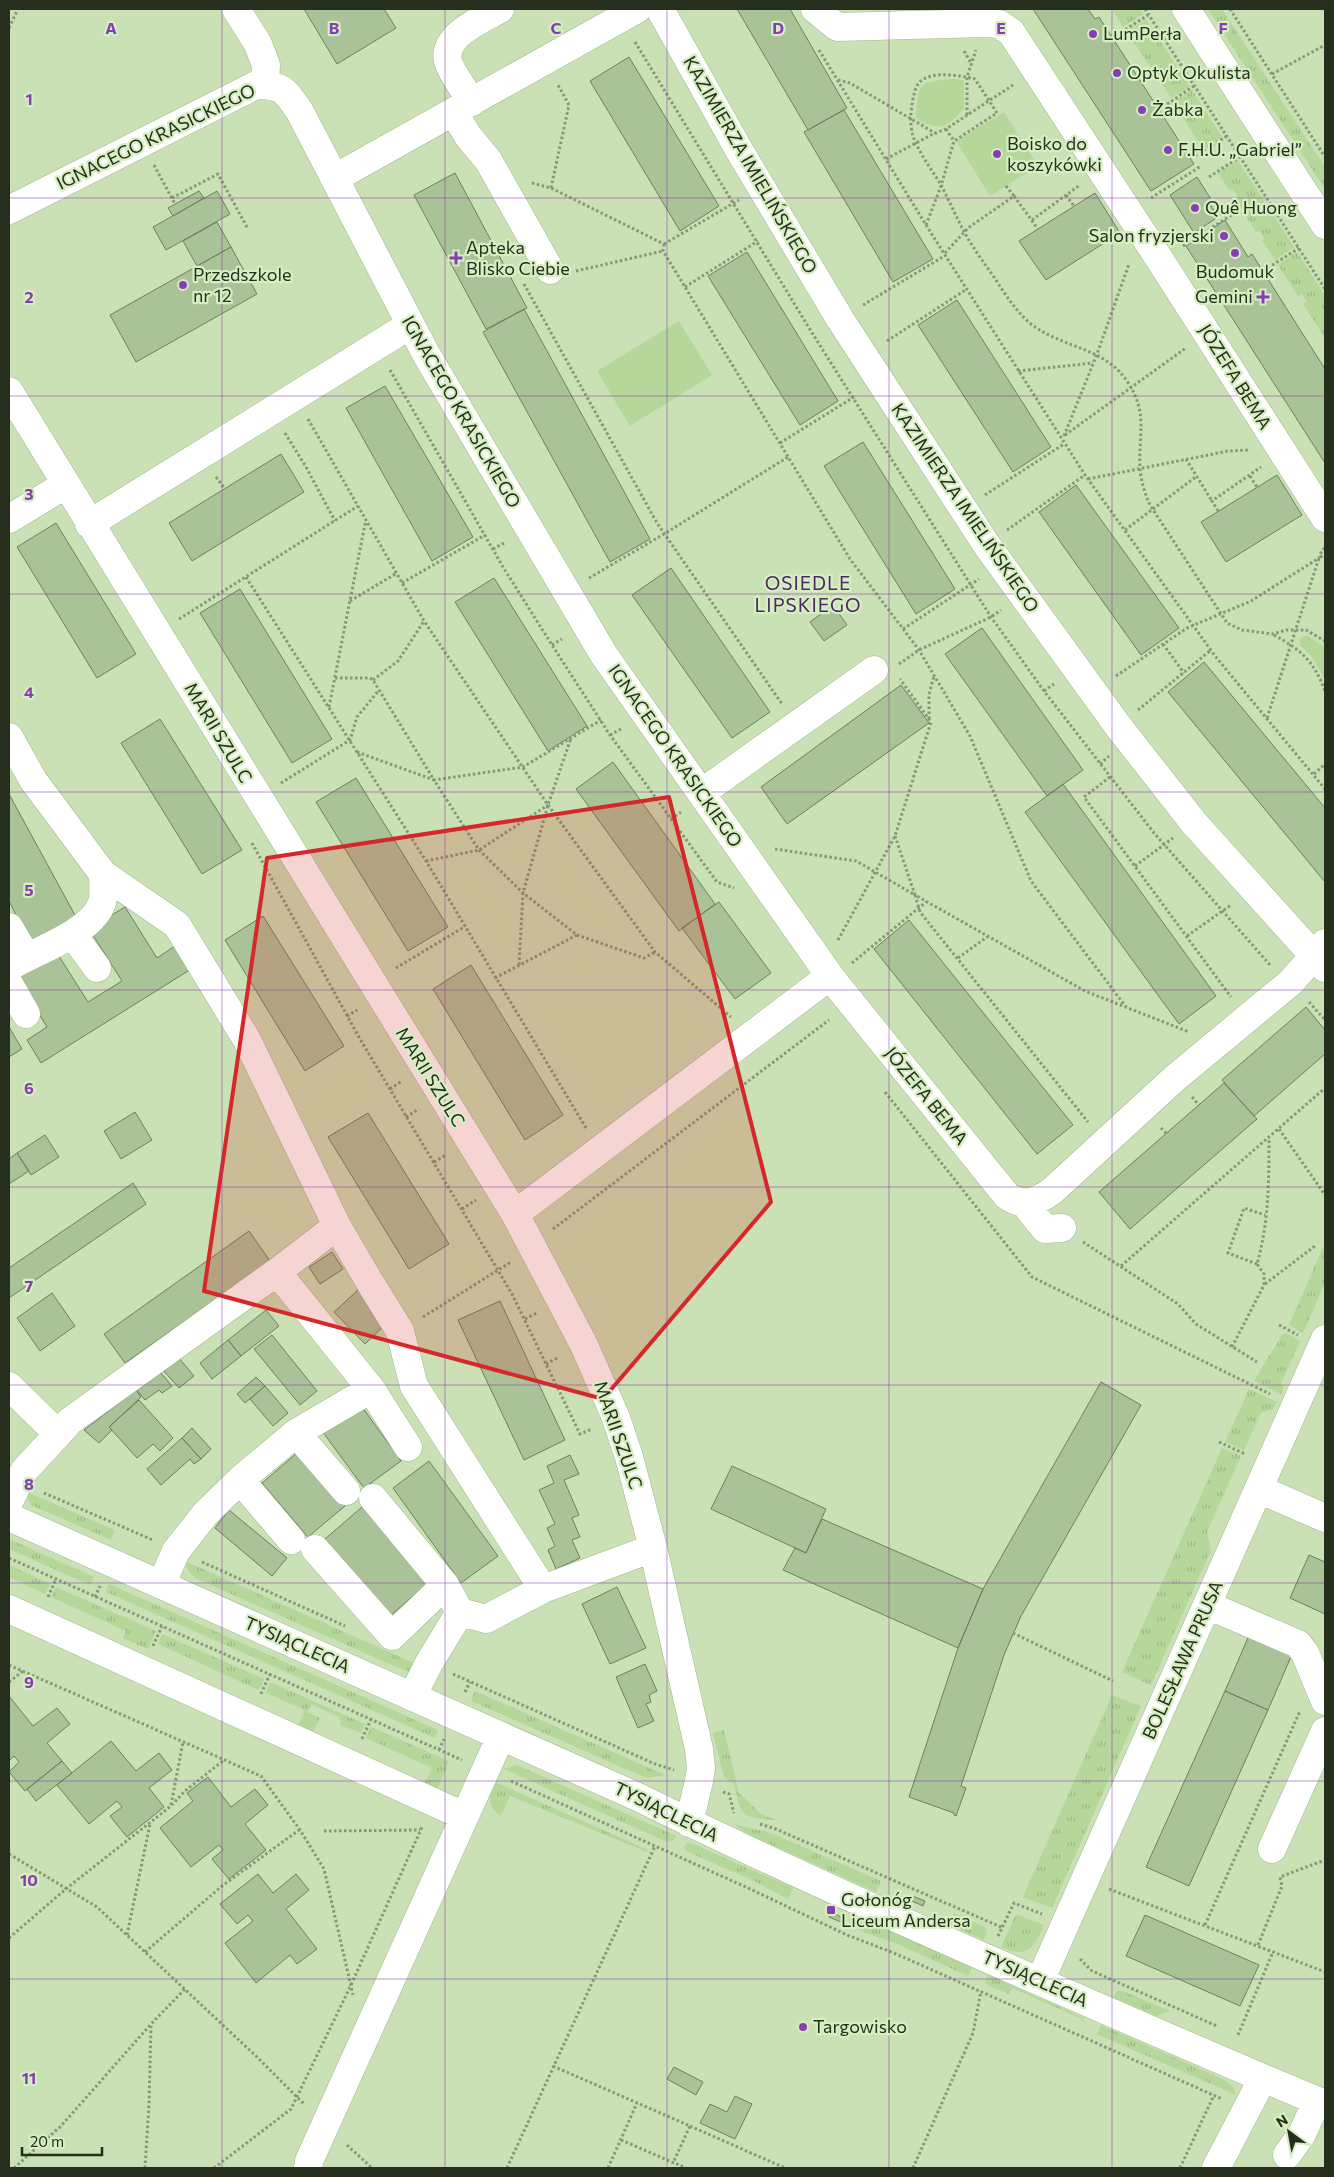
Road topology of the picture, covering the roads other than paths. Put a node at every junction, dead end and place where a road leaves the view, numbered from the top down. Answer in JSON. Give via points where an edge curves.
{"nodes":[{"id":1,"x":236,"y":9,"type":"edge"},
{"id":2,"x":500,"y":9,"type":"edge"},
{"id":3,"x":637,"y":9,"type":"edge"},
{"id":4,"x":660,"y":9,"type":"edge"},
{"id":5,"x":815,"y":9,"type":"edge"},
{"id":6,"x":1186,"y":9,"type":"edge"},
{"id":7,"x":265,"y":85,"type":"junction"},
{"id":8,"x":463,"y":107,"type":"junction"},
{"id":9,"x":335,"y":178,"type":"junction"},
{"id":10,"x":9,"y":210,"type":"edge"},
{"id":11,"x":1325,"y":224,"type":"edge"},
{"id":12,"x":550,"y":270,"type":"road end"},
{"id":13,"x":410,"y":324,"type":"junction"},
{"id":14,"x":9,"y":391,"type":"edge"},
{"id":15,"x":65,"y":485,"type":"junction"},
{"id":16,"x":1325,"y":518,"type":"edge"},
{"id":17,"x":9,"y":519,"type":"edge"},
{"id":18,"x":89,"y":524,"type":"junction"},
{"id":19,"x":886,"y":673,"type":"road end"},
{"id":20,"x":9,"y":737,"type":"edge"},
{"id":21,"x":701,"y":793,"type":"junction"},
{"id":22,"x":103,"y":874,"type":"junction"},
{"id":23,"x":9,"y":927,"type":"edge"},
{"id":24,"x":73,"y":934,"type":"junction"},
{"id":25,"x":1321,"y":955,"type":"edge"},
{"id":26,"x":17,"y":962,"type":"edge"},
{"id":27,"x":96,"y":968,"type":"dead end"},
{"id":28,"x":829,"y":974,"type":"junction"},
{"id":29,"x":9,"y":984,"type":"edge"},
{"id":30,"x":26,"y":1014,"type":"dead end"},
{"id":31,"x":1024,"y":1203,"type":"junction"},
{"id":32,"x":515,"y":1214,"type":"junction"},
{"id":33,"x":337,"y":1226,"type":"junction"},
{"id":34,"x":1062,"y":1228,"type":"road end"},
{"id":35,"x":277,"y":1272,"type":"junction"},
{"id":36,"x":1325,"y":1339,"type":"edge"},
{"id":37,"x":9,"y":1386,"type":"edge"},
{"id":38,"x":371,"y":1389,"type":"junction"},
{"id":39,"x":296,"y":1432,"type":"junction"},
{"id":40,"x":57,"y":1433,"type":"junction"},
{"id":41,"x":408,"y":1447,"type":"dead end"},
{"id":42,"x":240,"y":1480,"type":"junction"},
{"id":43,"x":1259,"y":1489,"type":"junction"},
{"id":44,"x":346,"y":1491,"type":"dead end"},
{"id":45,"x":373,"y":1498,"type":"dead end"},
{"id":46,"x":9,"y":1502,"type":"edge"},
{"id":47,"x":9,"y":1516,"type":"edge"},
{"id":48,"x":1325,"y":1518,"type":"edge"},
{"id":49,"x":653,"y":1548,"type":"junction"},
{"id":50,"x":161,"y":1585,"type":"junction"},
{"id":51,"x":445,"y":1585,"type":"junction"},
{"id":52,"x":542,"y":1589,"type":"junction"},
{"id":53,"x":1207,"y":1605,"type":"junction"},
{"id":54,"x":9,"y":1609,"type":"edge"},
{"id":55,"x":460,"y":1612,"type":"junction"},
{"id":56,"x":1320,"y":1689,"type":"edge"},
{"id":57,"x":412,"y":1697,"type":"junction"},
{"id":58,"x":1325,"y":1731,"type":"edge"},
{"id":59,"x":501,"y":1736,"type":"junction"},
{"id":60,"x":464,"y":1816,"type":"junction"},
{"id":61,"x":689,"y":1822,"type":"junction"},
{"id":62,"x":1272,"y":1849,"type":"dead end"},
{"id":63,"x":1040,"y":1981,"type":"junction"},
{"id":64,"x":1262,"y":2078,"type":"junction"},
{"id":65,"x":1321,"y":2102,"type":"edge"},
{"id":66,"x":1287,"y":2155,"type":"dead end"},
{"id":67,"x":308,"y":2168,"type":"edge"},
{"id":68,"x":1216,"y":2168,"type":"edge"}],
"edges":[{"from":1,"to":7,"type":"street","via":[[258,44],[266,65]]},
{"from":2,"to":8,"type":"street","via":[[455,35],[449,47],[448,61]]},
{"from":3,"to":8,"type":"street"},
{"from":4,"to":25,"type":"street","name":"KAZIMIERZA IMIELIŃSKIEGO","via":[[840,319],[986,544],[1118,726],[1194,822],[1253,889]]},
{"from":5,"to":16,"type":"street","name":"JÓZEFA BEMA","via":[[836,27],[985,22],[999,24],[1012,32]]},
{"from":6,"to":11,"type":"street"},
{"from":7,"to":9,"type":"street","name":"IGNACEGO KRASICKIEGO","via":[[273,84],[288,94]]},
{"from":7,"to":10,"type":"street","name":"IGNACEGO KRASICKIEGO","via":[[256,85],[236,94]]},
{"from":8,"to":9,"type":"street"},
{"from":8,"to":12,"type":"street","via":[[495,173]]},
{"from":9,"to":13,"type":"street","name":"IGNACEGO KRASICKIEGO"},
{"from":13,"to":18,"type":"street"},
{"from":13,"to":21,"type":"street","name":"IGNACEGO KRASICKIEGO","via":[[604,655]]},
{"from":14,"to":15,"type":"street","name":"MARII SZULC"},
{"from":15,"to":17,"type":"street"},
{"from":15,"to":18,"type":"street","name":"MARII SZULC"},
{"from":18,"to":32,"type":"street","name":"MARII SZULC"},
{"from":19,"to":21,"type":"street","via":[[796,726]]},
{"from":20,"to":22,"type":"street","via":[[33,780]]},
{"from":21,"to":28,"type":"street","name":"IGNACEGO KRASICKIEGO"},
{"from":22,"to":24,"type":"street","via":[[102,904],[95,915]]},
{"from":22,"to":33,"type":"street","via":[[177,925],[247,1040]]},
{"from":23,"to":26,"type":"street"},
{"from":24,"to":26,"type":"street"},
{"from":24,"to":27,"type":"street"},
{"from":25,"to":31,"type":"street","via":[[1214,1044],[1052,1191],[1039,1200]]},
{"from":28,"to":31,"type":"street","name":"JÓZEFA BEMA","via":[[1007,1196],[1015,1202]]},
{"from":28,"to":32,"type":"street"},
{"from":29,"to":30,"type":"street"},
{"from":31,"to":34,"type":"street","via":[[1045,1229]]},
{"from":32,"to":49,"type":"street","name":"MARII SZULC","via":[[584,1345],[616,1418]]},
{"from":33,"to":35,"type":"street"},
{"from":33,"to":52,"type":"street","via":[[400,1331],[414,1386]]},
{"from":35,"to":38,"type":"street"},
{"from":35,"to":40,"type":"street"},
{"from":36,"to":43,"type":"street","name":"BOLESŁAWA PRUSA"},
{"from":37,"to":40,"type":"street"},
{"from":38,"to":39,"type":"street"},
{"from":38,"to":41,"type":"street"},
{"from":39,"to":42,"type":"street"},
{"from":39,"to":44,"type":"street"},
{"from":40,"to":46,"type":"street","via":[[24,1470]]},
{"from":42,"to":50,"type":"street","via":[[206,1513],[176,1551]]},
{"from":42,"to":51,"type":"street","via":[[392,1636]]},
{"from":43,"to":48,"type":"street"},
{"from":43,"to":53,"type":"street","name":"BOLESŁAWA PRUSA"},
{"from":45,"to":51,"type":"street"},
{"from":47,"to":50,"type":"street","name":"TYSIĄCLECIA"},
{"from":49,"to":52,"type":"street"},
{"from":49,"to":61,"type":"street","name":"MARII SZULC","via":[[700,1749],[701,1768]]},
{"from":50,"to":57,"type":"street","name":"TYSIĄCLECIA"},
{"from":51,"to":55,"type":"street"},
{"from":52,"to":55,"type":"street","via":[[486,1619]]},
{"from":53,"to":56,"type":"street","via":[[1298,1644]]},
{"from":53,"to":63,"type":"street","name":"BOLESŁAWA PRUSA"},
{"from":54,"to":60,"type":"street"},
{"from":55,"to":57,"type":"street"},
{"from":57,"to":59,"type":"street","name":"TYSIĄCLECIA"},
{"from":58,"to":62,"type":"street"},
{"from":59,"to":60,"type":"street"},
{"from":59,"to":61,"type":"street","name":"TYSIĄCLECIA"},
{"from":60,"to":67,"type":"street"},
{"from":61,"to":63,"type":"street","name":"TYSIĄCLECIA","via":[[739,1848]]},
{"from":63,"to":64,"type":"street","name":"TYSIĄCLECIA"},
{"from":64,"to":65,"type":"street","name":"TYSIĄCLECIA"},
{"from":64,"to":68,"type":"street"},
{"from":65,"to":66,"type":"street"}]}
